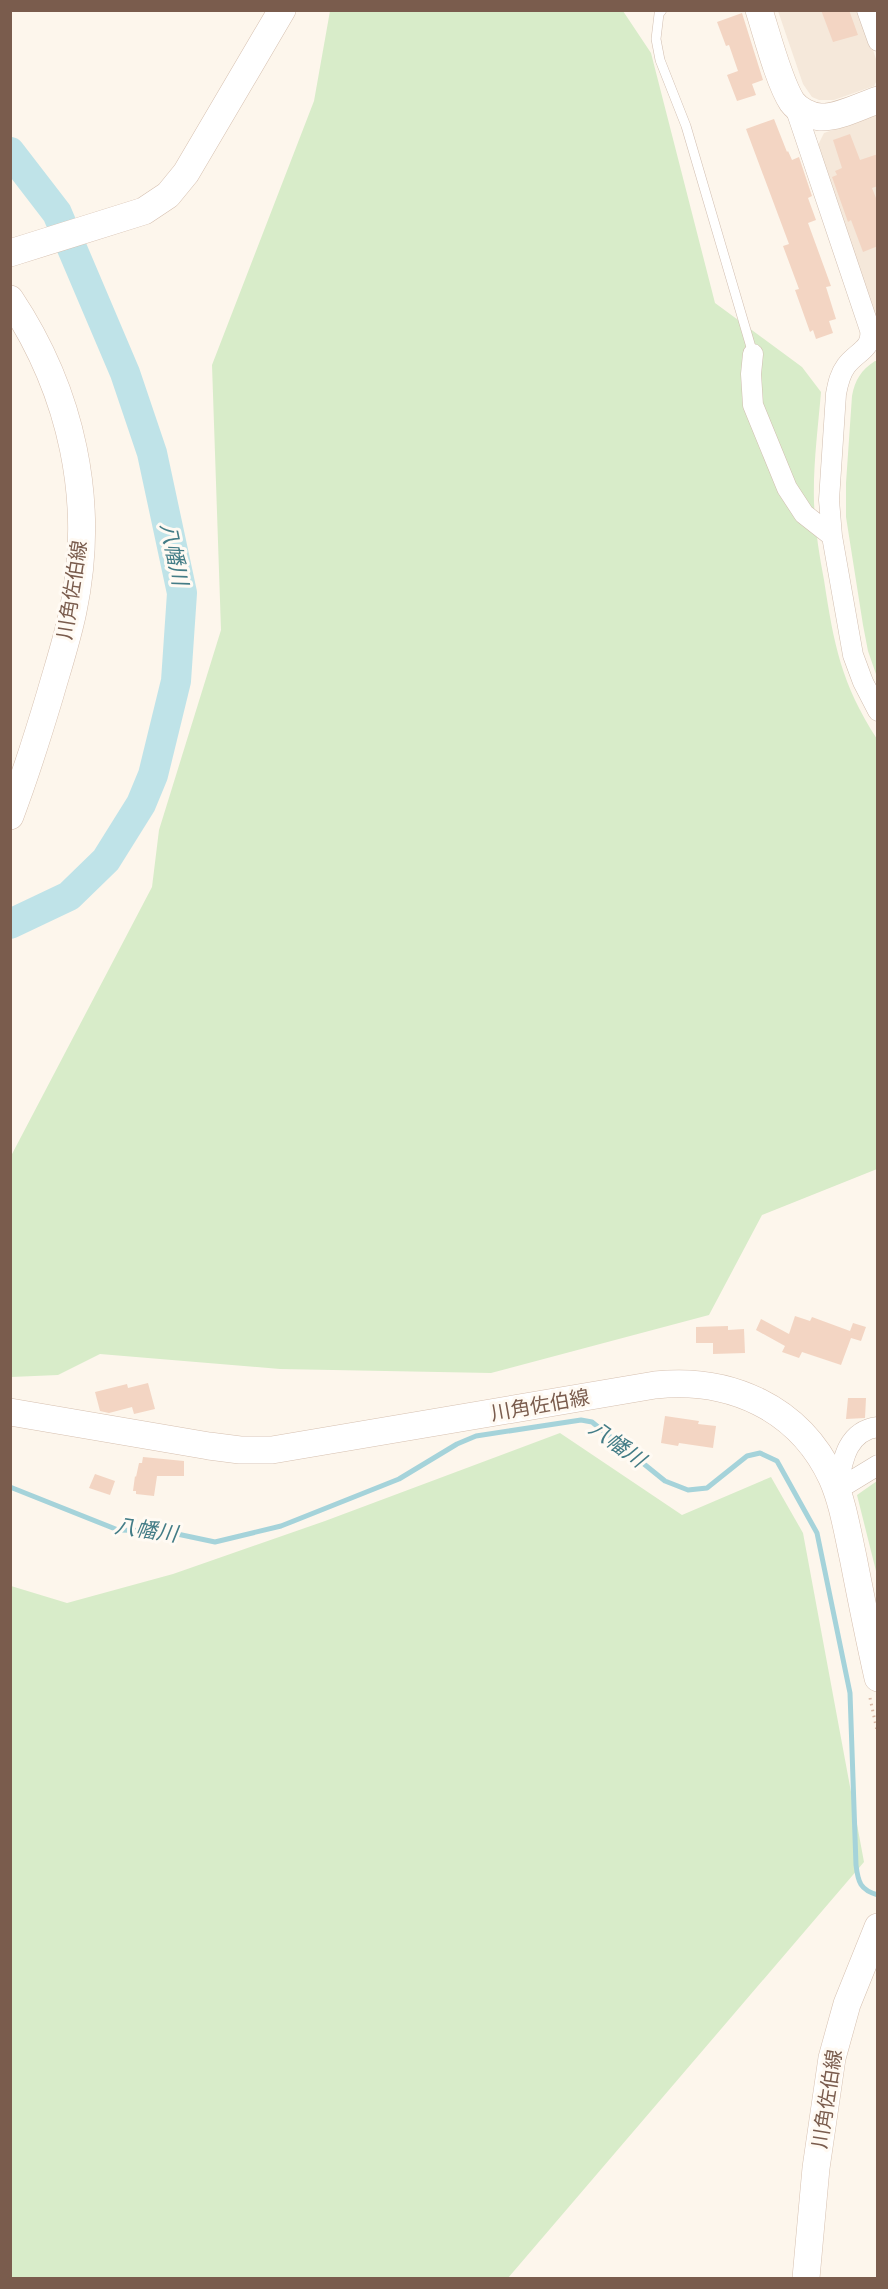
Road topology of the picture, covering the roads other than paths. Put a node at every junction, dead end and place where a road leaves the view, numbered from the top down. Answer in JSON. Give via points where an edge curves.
{"nodes":[{"id":1,"x":282,"y":10,"type":"edge"},
{"id":2,"x":662,"y":10,"type":"edge"},
{"id":3,"x":759,"y":10,"type":"edge"},
{"id":4,"x":867,"y":10,"type":"edge"},
{"id":5,"x":878,"y":41,"type":"edge"},
{"id":6,"x":878,"y":100,"type":"edge"},
{"id":7,"x":794,"y":104,"type":"junction"},
{"id":8,"x":10,"y":253,"type":"edge"},
{"id":9,"x":10,"y":299,"type":"edge"},
{"id":10,"x":874,"y":331,"type":"edge"},
{"id":11,"x":753,"y":354,"type":"joint"},
{"id":12,"x":832,"y":536,"type":"junction"},
{"id":13,"x":878,"y":711,"type":"edge"},
{"id":14,"x":10,"y":816,"type":"edge"},
{"id":15,"x":11,"y":1413,"type":"edge"},
{"id":16,"x":878,"y":1427,"type":"edge"},
{"id":17,"x":878,"y":1465,"type":"edge"},
{"id":18,"x":837,"y":1490,"type":"junction"},
{"id":19,"x":873,"y":1684,"type":"edge"},
{"id":20,"x":878,"y":1927,"type":"edge"},
{"id":21,"x":806,"y":2278,"type":"edge"}],
"edges":[{"from":1,"to":8,"type":"main road","via":[[178,185],[157,205]]},
{"from":2,"to":11,"type":"lane","via":[[656,39],[660,60],[686,126]]},
{"from":3,"to":7,"type":"main road"},
{"from":4,"to":5,"type":"street"},
{"from":6,"to":7,"type":"main road","via":[[820,117],[805,113]]},
{"from":7,"to":10,"type":"street"},
{"from":9,"to":14,"type":"main road","name":"川角佐伯線","via":[[39,346],[62,403],[76,461],[82,522],[73,612]]},
{"from":10,"to":12,"type":"street","via":[[869,344],[847,364],[839,378],[830,500]]},
{"from":11,"to":12,"type":"street","via":[[753,405],[782,478],[804,514]]},
{"from":12,"to":13,"type":"street","via":[[853,655]]},
{"from":15,"to":18,"type":"main road","name":"川角佐伯線","via":[[209,1446],[272,1450],[654,1385],[693,1383],[732,1390],[784,1417],[823,1460]]},
{"from":16,"to":18,"type":"street","via":[[858,1434],[848,1444]]},
{"from":17,"to":18,"type":"street"},
{"from":18,"to":19,"type":"main road","name":"川角佐伯線"},
{"from":20,"to":21,"type":"main road","name":"川角佐伯線","via":[[846,2004],[832,2058]]}]}
